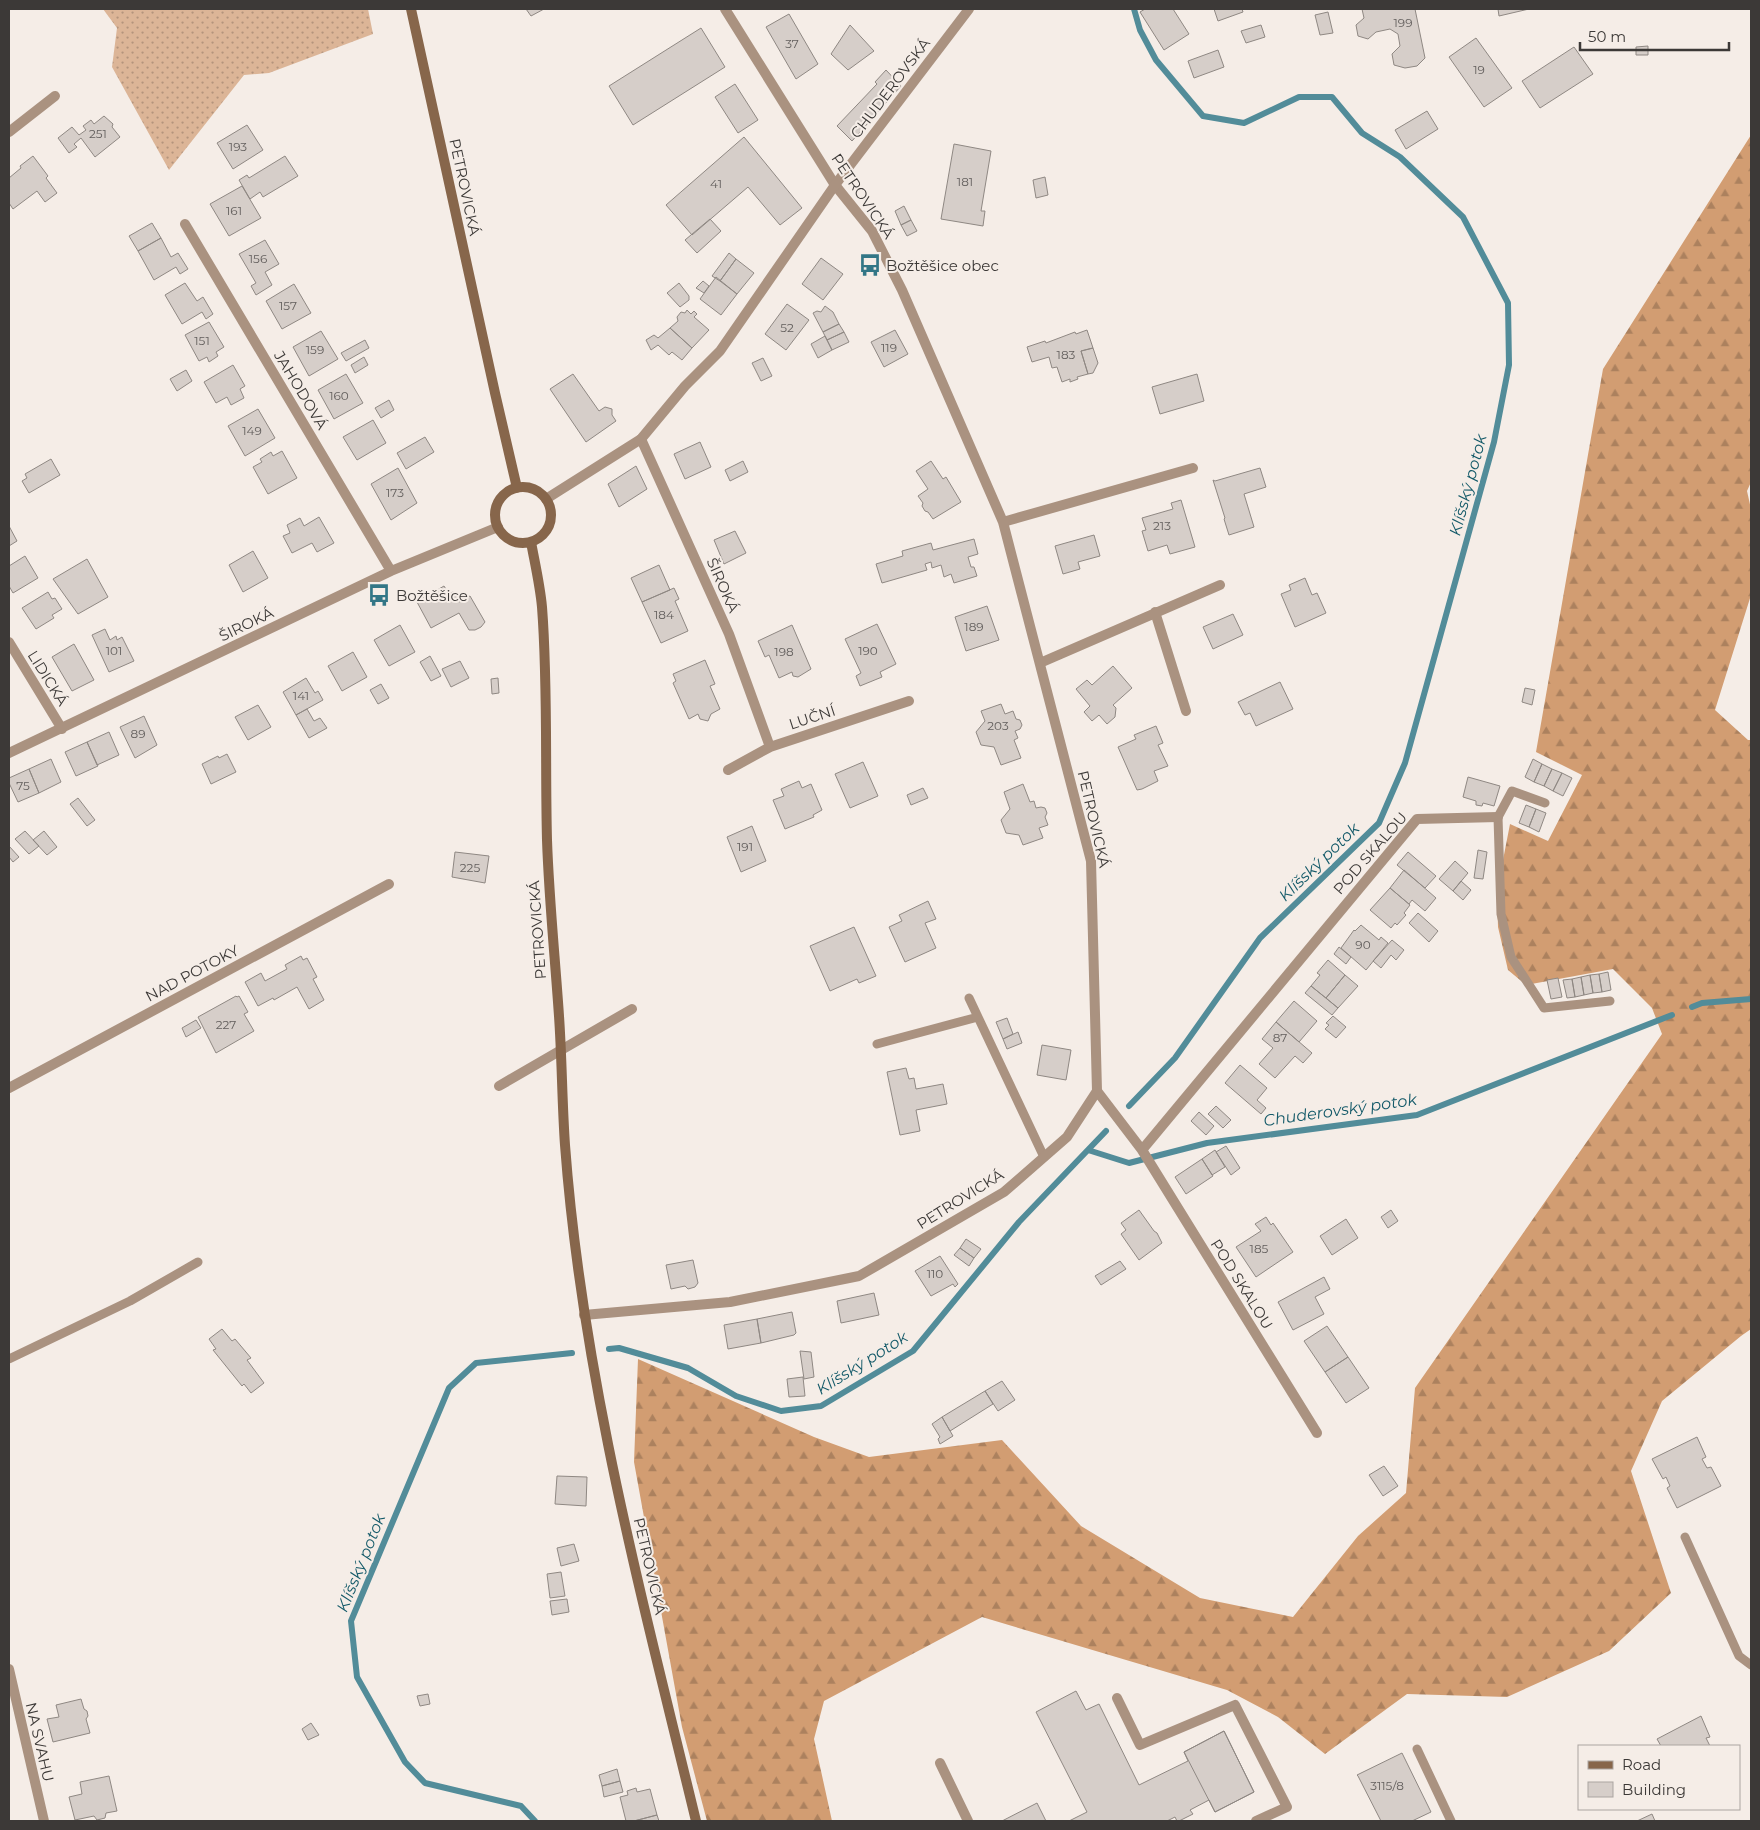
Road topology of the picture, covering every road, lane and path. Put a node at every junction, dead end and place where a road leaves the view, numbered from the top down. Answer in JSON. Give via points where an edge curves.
{"nodes":[{"id":1,"x":411,"y":9,"type":"edge"},
{"id":2,"x":725,"y":9,"type":"edge"},
{"id":3,"x":969,"y":9,"type":"edge"},
{"id":4,"x":55,"y":96,"type":"dead end"},
{"id":5,"x":9,"y":132,"type":"edge"},
{"id":6,"x":835,"y":185,"type":"junction"},
{"id":7,"x":185,"y":224,"type":"dead end"},
{"id":8,"x":641,"y":439,"type":"junction"},
{"id":9,"x":1193,"y":468,"type":"dead end"},
{"id":10,"x":517,"y":488,"type":"junction"},
{"id":11,"x":546,"y":499,"type":"junction"},
{"id":12,"x":1003,"y":522,"type":"junction"},
{"id":13,"x":498,"y":527,"type":"junction"},
{"id":14,"x":531,"y":542,"type":"junction"},
{"id":15,"x":391,"y":571,"type":"junction"},
{"id":16,"x":1220,"y":585,"type":"dead end"},
{"id":17,"x":1155,"y":612,"type":"junction"},
{"id":18,"x":9,"y":642,"type":"edge"},
{"id":19,"x":1040,"y":663,"type":"junction"},
{"id":20,"x":909,"y":701,"type":"dead end"},
{"id":21,"x":1186,"y":711,"type":"dead end"},
{"id":22,"x":62,"y":729,"type":"junction"},
{"id":23,"x":770,"y":747,"type":"junction"},
{"id":24,"x":9,"y":753,"type":"edge"},
{"id":25,"x":728,"y":770,"type":"dead end"},
{"id":26,"x":1545,"y":803,"type":"dead end"},
{"id":27,"x":1498,"y":817,"type":"junction"},
{"id":28,"x":389,"y":884,"type":"dead end"},
{"id":29,"x":969,"y":998,"type":"dead end"},
{"id":30,"x":1610,"y":1001,"type":"dead end"},
{"id":31,"x":632,"y":1009,"type":"dead end"},
{"id":32,"x":978,"y":1017,"type":"junction"},
{"id":33,"x":877,"y":1044,"type":"dead end"},
{"id":34,"x":499,"y":1086,"type":"dead end"},
{"id":35,"x":9,"y":1088,"type":"edge"},
{"id":36,"x":1097,"y":1091,"type":"junction"},
{"id":37,"x":1142,"y":1151,"type":"junction"},
{"id":38,"x":1044,"y":1157,"type":"junction"},
{"id":39,"x":198,"y":1262,"type":"dead end"},
{"id":40,"x":584,"y":1316,"type":"junction"},
{"id":41,"x":9,"y":1359,"type":"edge"},
{"id":42,"x":1317,"y":1433,"type":"dead end"},
{"id":43,"x":1685,"y":1537,"type":"dead end"},
{"id":44,"x":1751,"y":1665,"type":"edge"},
{"id":45,"x":9,"y":1669,"type":"edge"},
{"id":46,"x":12,"y":1698,"type":"edge"},
{"id":47,"x":1117,"y":1698,"type":"dead end"},
{"id":48,"x":1417,"y":1749,"type":"dead end"},
{"id":49,"x":940,"y":1763,"type":"dead end"},
{"id":50,"x":44,"y":1821,"type":"edge"},
{"id":51,"x":696,"y":1821,"type":"edge"},
{"id":52,"x":968,"y":1821,"type":"edge"},
{"id":53,"x":1256,"y":1821,"type":"edge"},
{"id":54,"x":1451,"y":1821,"type":"edge"}],
"edges":[{"from":1,"to":10,"type":"main road","name":"PETROVICKÁ"},
{"from":2,"to":6,"type":"street","name":"PETROVICKÁ"},
{"from":3,"to":6,"type":"street","name":"CHUDEROVSKÁ"},
{"from":4,"to":5,"type":"street"},
{"from":6,"to":8,"type":"street","via":[[720,351]]},
{"from":6,"to":12,"type":"street","name":"PETROVICKÁ","via":[[872,231],[902,290]]},
{"from":7,"to":15,"type":"street","name":"JAHODOVÁ"},
{"from":8,"to":11,"type":"street"},
{"from":8,"to":23,"type":"street","name":"ŠIROKÁ","via":[[729,634]]},
{"from":9,"to":12,"type":"street"},
{"from":10,"to":11,"type":"main road","via":[[528,488]]},
{"from":10,"to":13,"type":"main road","via":[[506,493],[498,503],[495,515]]},
{"from":11,"to":14,"type":"main road","via":[[551,509],[549,524],[541,538]]},
{"from":12,"to":19,"type":"street","name":"PETROVICKÁ"},
{"from":13,"to":14,"type":"main road","via":[[503,536],[512,541]]},
{"from":13,"to":15,"type":"street","name":"ŠIROKÁ"},
{"from":14,"to":40,"type":"main road","name":"PETROVICKÁ","via":[[542,603],[548,886],[565,1146]]},
{"from":15,"to":22,"type":"street","name":"ŠIROKÁ"},
{"from":16,"to":17,"type":"street"},
{"from":17,"to":19,"type":"street"},
{"from":17,"to":21,"type":"street"},
{"from":18,"to":22,"type":"street","name":"LIDICKÁ"},
{"from":19,"to":36,"type":"street","name":"PETROVICKÁ","via":[[1092,861]]},
{"from":20,"to":23,"type":"street","name":"LUČNÍ"},
{"from":22,"to":24,"type":"street","name":"ŠIROKÁ"},
{"from":23,"to":25,"type":"street","name":"LUČNÍ"},
{"from":26,"to":27,"type":"lane","via":[[1512,792]]},
{"from":27,"to":30,"type":"lane","via":[[1501,914],[1511,957],[1544,1008]]},
{"from":27,"to":37,"type":"street","name":"POD SKALOU","via":[[1417,819]]},
{"from":28,"to":35,"type":"street","name":"NAD POTOKY"},
{"from":29,"to":32,"type":"lane"},
{"from":31,"to":34,"type":"street"},
{"from":32,"to":33,"type":"lane"},
{"from":32,"to":38,"type":"lane"},
{"from":36,"to":37,"type":"street","name":"POD SKALOU"},
{"from":36,"to":38,"type":"street","name":"PETROVICKÁ","via":[[1067,1136]]},
{"from":37,"to":42,"type":"street","name":"POD SKALOU"},
{"from":38,"to":40,"type":"street","name":"PETROVICKÁ","via":[[1004,1192],[858,1276],[730,1302]]},
{"from":39,"to":41,"type":"lane","via":[[130,1300]]},
{"from":40,"to":51,"type":"main road","name":"PETROVICKÁ","via":[[610,1458]]},
{"from":43,"to":44,"type":"lane","via":[[1739,1656]]},
{"from":45,"to":46,"type":"street","name":"NA SVAHU"},
{"from":46,"to":50,"type":"street","name":"NA SVAHU"},
{"from":47,"to":53,"type":"street","via":[[1140,1744],[1234,1705],[1287,1807]]},
{"from":48,"to":54,"type":"lane"},
{"from":49,"to":52,"type":"street"}]}
